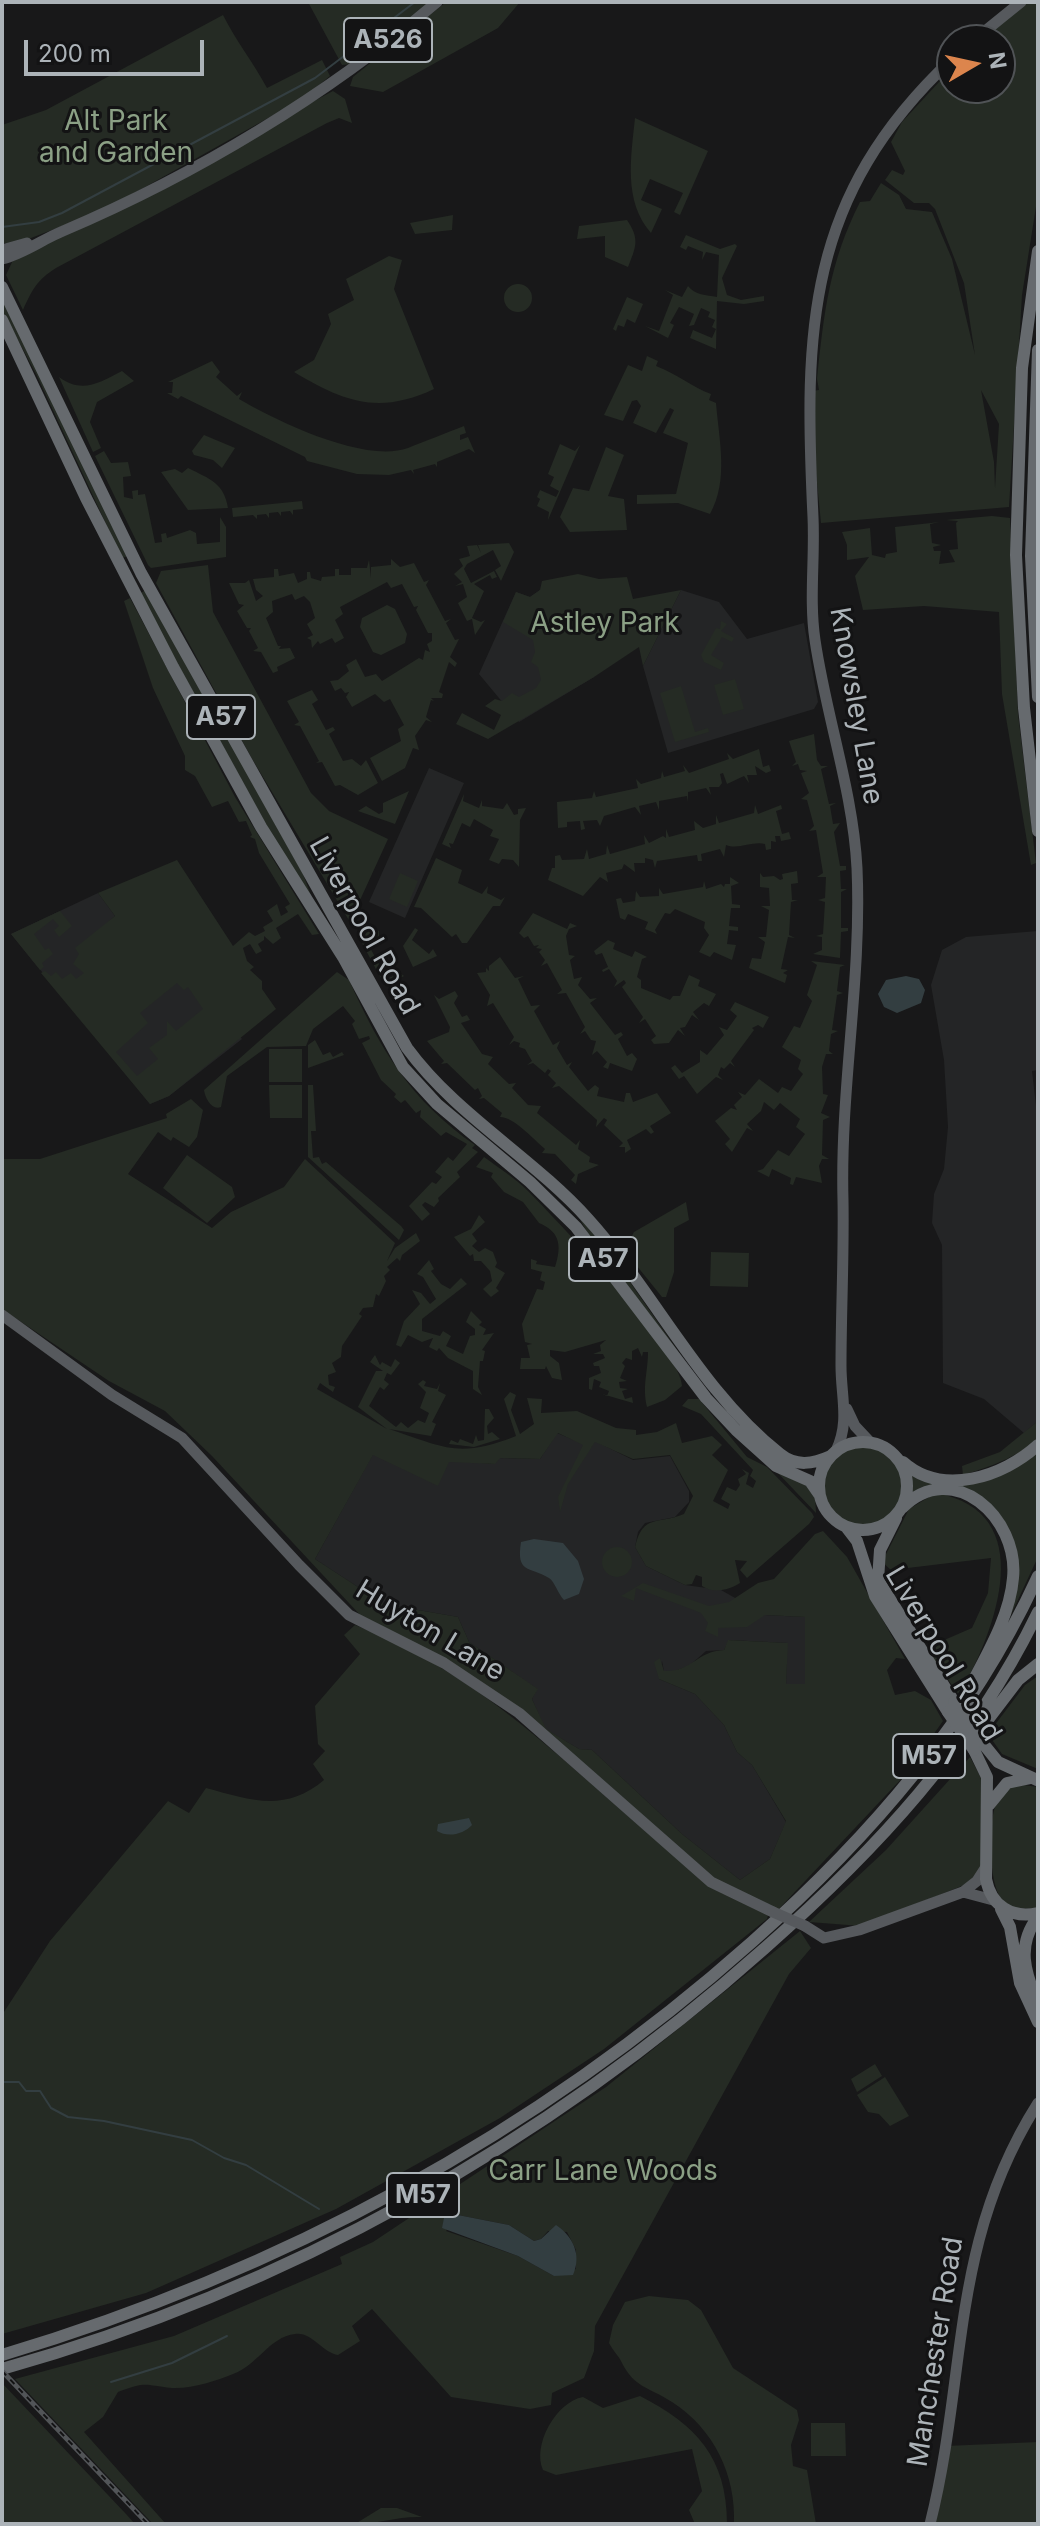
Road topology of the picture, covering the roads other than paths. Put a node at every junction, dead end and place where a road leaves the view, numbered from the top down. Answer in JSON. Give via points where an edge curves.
{"nodes":[{"id":1,"x":437,"y":2,"type":"edge"},
{"id":2,"x":1021,"y":2,"type":"edge"},
{"id":3,"x":994,"y":24,"type":"edge"},
{"id":4,"x":936,"y":77,"type":"edge"},
{"id":5,"x":39,"y":240,"type":"junction"},
{"id":6,"x":2,"y":250,"type":"edge"},
{"id":7,"x":1038,"y":251,"type":"edge"},
{"id":8,"x":2,"y":259,"type":"edge"},
{"id":9,"x":2,"y":287,"type":"edge"},
{"id":10,"x":2,"y":320,"type":"edge"},
{"id":11,"x":1038,"y":350,"type":"edge"},
{"id":12,"x":1038,"y":697,"type":"edge"},
{"id":13,"x":1038,"y":831,"type":"edge"},
{"id":14,"x":2,"y":1315,"type":"edge"},
{"id":15,"x":844,"y":1401,"type":"junction"},
{"id":16,"x":870,"y":1442,"type":"junction"},
{"id":17,"x":1038,"y":1445,"type":"edge"},
{"id":18,"x":833,"y":1453,"type":"junction"},
{"id":19,"x":894,"y":1455,"type":"junction"},
{"id":20,"x":819,"y":1494,"type":"junction"},
{"id":21,"x":901,"y":1510,"type":"junction"},
{"id":22,"x":847,"y":1528,"type":"junction"},
{"id":23,"x":1038,"y":1576,"type":"edge"},
{"id":24,"x":1038,"y":1612,"type":"edge"},
{"id":25,"x":1038,"y":1664,"type":"edge"},
{"id":26,"x":951,"y":1707,"type":"junction"},
{"id":27,"x":978,"y":1746,"type":"junction"},
{"id":28,"x":921,"y":1768,"type":"junction"},
{"id":29,"x":1038,"y":1780,"type":"edge"},
{"id":30,"x":988,"y":1808,"type":"junction"},
{"id":31,"x":884,"y":1835,"type":"junction"},
{"id":32,"x":986,"y":1866,"type":"junction"},
{"id":33,"x":963,"y":1892,"type":"junction"},
{"id":34,"x":997,"y":1903,"type":"junction"},
{"id":35,"x":1038,"y":1915,"type":"edge"},
{"id":36,"x":1038,"y":2003,"type":"edge"},
{"id":37,"x":1038,"y":2022,"type":"edge"},
{"id":38,"x":1038,"y":2103,"type":"edge"},
{"id":39,"x":2,"y":2355,"type":"edge"},
{"id":40,"x":2,"y":2369,"type":"edge"},
{"id":41,"x":930,"y":2524,"type":"edge"}],
"edges":[{"from":1,"to":5,"type":"main road","number":"A526","via":[[350,69],[249,135],[132,199]]},
{"from":2,"to":3,"type":"main road"},
{"from":4,"to":15,"type":"main road","name":"Knowsley Lane","via":[[896,121],[854,189],[826,255],[813,316],[808,409],[814,635],[857,865],[858,962],[842,1116]]},
{"from":5,"to":6,"type":"main road","number":"A526"},
{"from":5,"to":8,"type":"main road","number":"A526"},
{"from":7,"to":13,"type":"highway","via":[[1022,368],[1016,555],[1024,708]]},
{"from":9,"to":18,"type":"highway","name":"Liverpool Road","number":"A57","via":[[141,573],[407,1048],[442,1089],[587,1217],[726,1401],[780,1454],[794,1462],[814,1462]]},
{"from":10,"to":20,"type":"highway","name":"Liverpool Road","number":"A57","via":[[173,667],[261,827],[357,980],[394,1055],[437,1104],[576,1227],[736,1430],[776,1466],[810,1481]]},
{"from":11,"to":12,"type":"highway","via":[[1031,556]]},
{"from":14,"to":33,"type":"main road","name":"Huyton Lane","bridge":true,"via":[[182,1438],[349,1615],[444,1663],[519,1713],[711,1882],[824,1938]]},
{"from":15,"to":16,"type":"main road","name":"Knowsley Lane","via":[[855,1426]]},
{"from":15,"to":18,"type":"main road","name":"Knowsley Lane","via":[[845,1427]]},
{"from":16,"to":18,"type":"highway","number":"A57","via":[[854,1442]]},
{"from":16,"to":19,"type":"highway"},
{"from":17,"to":19,"type":"highway","via":[[1005,1467],[958,1480],[925,1478]]},
{"from":18,"to":20,"type":"highway","via":[[820,1477]]},
{"from":19,"to":21,"type":"highway","number":"A57","via":[[907,1480]]},
{"from":20,"to":22,"type":"highway","number":"A57","via":[[829,1515]]},
{"from":21,"to":22,"type":"highway","via":[[876,1529]]},
{"from":21,"to":26,"type":"highway","name":"Liverpool Road","number":"A57","via":[[880,1550],[878,1580]]},
{"from":21,"to":28,"type":"highway","number":"M57","via":[[932,1489],[971,1497],[996,1517],[1013,1559],[1010,1597],[989,1648]]},
{"from":22,"to":26,"type":"highway","name":"Liverpool Road","number":"A57","via":[[857,1541],[875,1596]]},
{"from":23,"to":28,"type":"highway","number":"M57","via":[[987,1673]]},
{"from":24,"to":31,"type":"highway","number":"M57","via":[[978,1718]]},
{"from":25,"to":31,"type":"highway","number":"M57","via":[[1009,1690],[917,1809]]},
{"from":26,"to":27,"type":"highway","name":"Liverpool Road","number":"A57","bridge":true},
{"from":27,"to":29,"type":"highway","name":"Liverpool Road","number":"A57","via":[[1003,1765]]},
{"from":27,"to":30,"type":"highway","name":"Liverpool Road","number":"A57"},
{"from":28,"to":39,"type":"highway","number":"M57","via":[[786,1912],[684,2003],[548,2102],[424,2180],[283,2251],[168,2299]]},
{"from":29,"to":30,"type":"highway","number":"A57","via":[[1007,1783]]},
{"from":30,"to":32,"type":"highway","number":"A57"},
{"from":31,"to":40,"type":"highway","number":"M57","via":[[693,2012],[591,2090],[479,2164],[360,2231],[178,2310]]},
{"from":32,"to":33,"type":"main road","name":"Huyton Lane"},
{"from":32,"to":34,"type":"highway","number":"A57","via":[[987,1887]]},
{"from":33,"to":34,"type":"main road"},
{"from":34,"to":35,"type":"highway","via":[[1016,1914]]},
{"from":34,"to":37,"type":"highway","number":"A57","via":[[1010,1927],[1020,1983]]},
{"from":35,"to":36,"type":"highway","via":[[1023,1953]]},
{"from":38,"to":41,"type":"main road","name":"Manchester Road","via":[[1000,2173],[975,2246]]}]}
